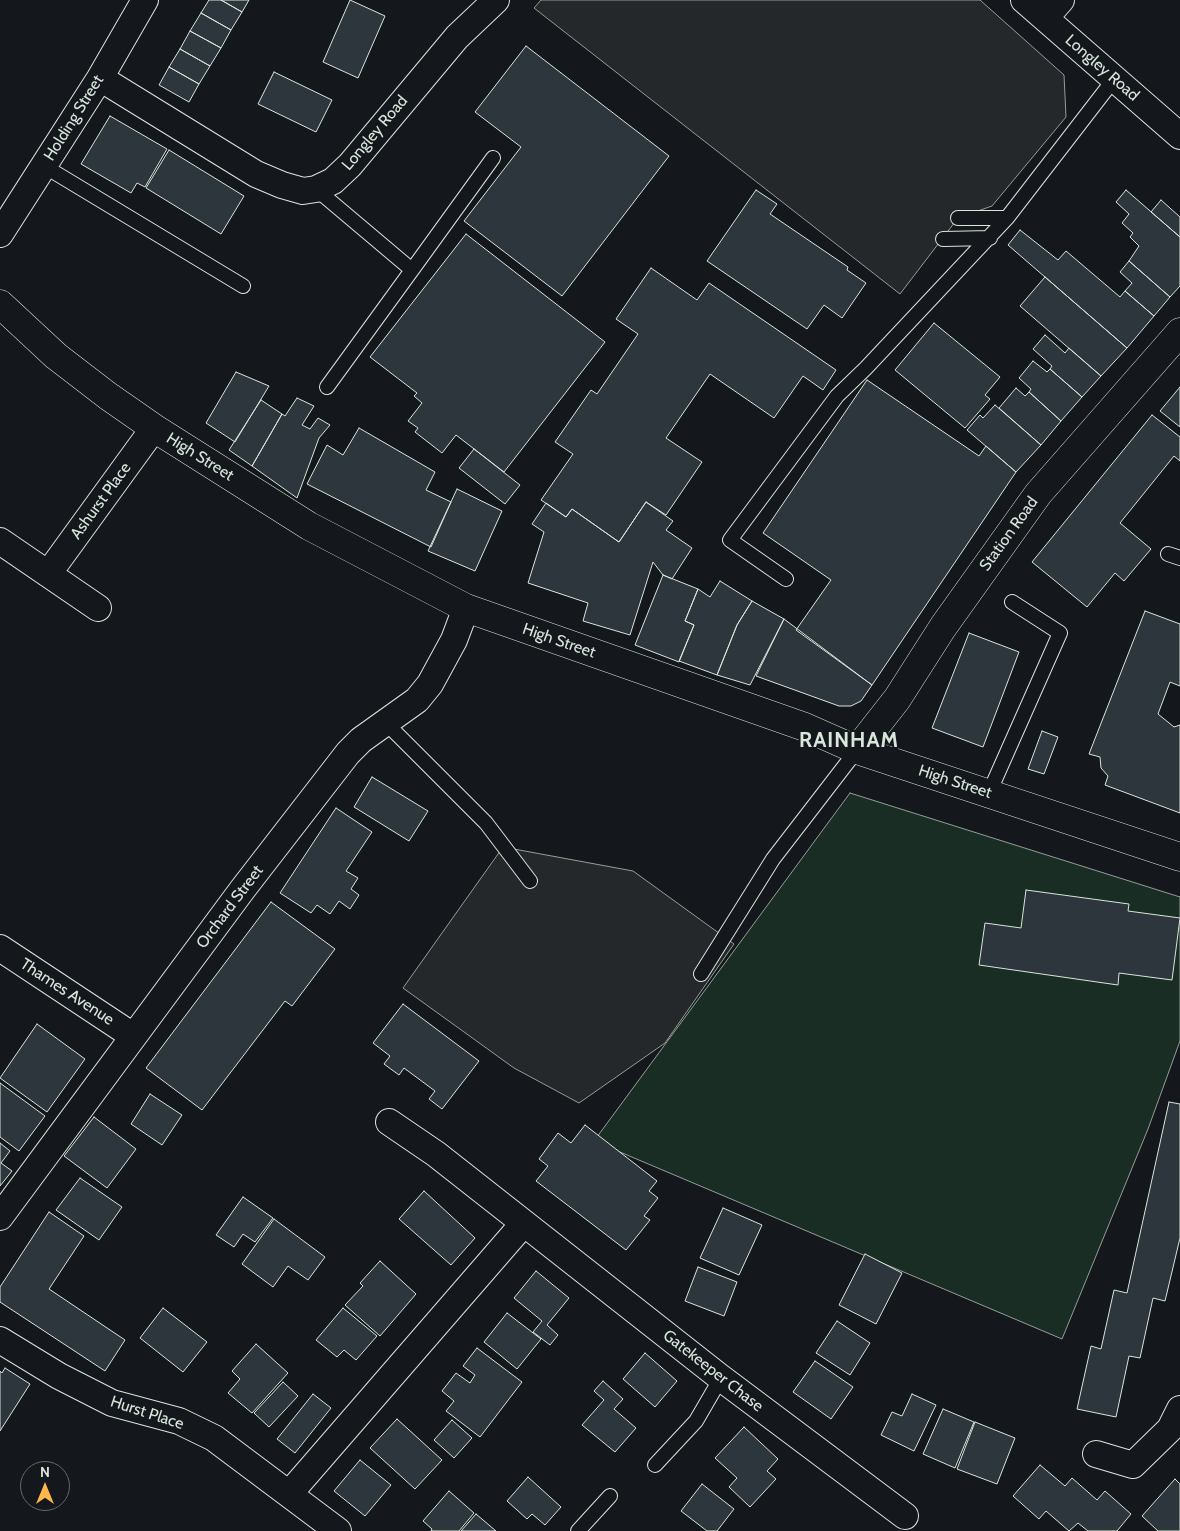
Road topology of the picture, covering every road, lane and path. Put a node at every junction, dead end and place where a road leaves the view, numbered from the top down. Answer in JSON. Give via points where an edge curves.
{"nodes":[{"id":1,"x":145,"y":0,"type":"edge"},
{"id":2,"x":496,"y":0,"type":"edge"},
{"id":3,"x":1024,"y":0,"type":"edge"},
{"id":4,"x":1053,"y":9,"type":"edge"},
{"id":5,"x":100,"y":78,"type":"junction"},
{"id":6,"x":1115,"y":78,"type":"junction"},
{"id":7,"x":1180,"y":136,"type":"edge"},
{"id":8,"x":493,"y":158,"type":"dead end"},
{"id":9,"x":44,"y":166,"type":"junction"},
{"id":10,"x":316,"y":189,"type":"junction"},
{"id":11,"x":958,"y":218,"type":"dead end"},
{"id":12,"x":1007,"y":218,"type":"junction"},
{"id":13,"x":0,"y":234,"type":"edge"},
{"id":14,"x":990,"y":238,"type":"junction"},
{"id":15,"x":943,"y":239,"type":"dead end"},
{"id":16,"x":412,"y":270,"type":"junction"},
{"id":17,"x":243,"y":286,"type":"dead end"},
{"id":18,"x":0,"y":304,"type":"edge"},
{"id":19,"x":1180,"y":332,"type":"edge"},
{"id":20,"x":327,"y":388,"type":"dead end"},
{"id":21,"x":154,"y":428,"type":"junction"},
{"id":22,"x":0,"y":541,"type":"edge"},
{"id":23,"x":48,"y":574,"type":"junction"},
{"id":24,"x":786,"y":579,"type":"dead end"},
{"id":25,"x":1012,"y":602,"type":"dead end"},
{"id":26,"x":98,"y":608,"type":"dead end"},
{"id":27,"x":466,"y":608,"type":"junction"},
{"id":28,"x":386,"y":723,"type":"junction"},
{"id":29,"x":857,"y":750,"type":"junction"},
{"id":30,"x":989,"y":794,"type":"junction"},
{"id":31,"x":1180,"y":857,"type":"edge"},
{"id":32,"x":530,"y":881,"type":"dead end"},
{"id":33,"x":0,"y":948,"type":"edge"},
{"id":34,"x":701,"y":974,"type":"dead end"},
{"id":35,"x":133,"y":1036,"type":"junction"},
{"id":36,"x":389,"y":1122,"type":"dead end"},
{"id":37,"x":0,"y":1216,"type":"edge"},
{"id":38,"x":524,"y":1223,"type":"junction"},
{"id":39,"x":0,"y":1340,"type":"edge"},
{"id":40,"x":721,"y":1378,"type":"junction"},
{"id":41,"x":1180,"y":1409,"type":"edge"},
{"id":42,"x":1096,"y":1454,"type":"dead end"},
{"id":43,"x":655,"y":1465,"type":"dead end"},
{"id":44,"x":289,"y":1494,"type":"junction"},
{"id":45,"x":610,"y":1496,"type":"dead end"},
{"id":46,"x":905,"y":1516,"type":"dead end"},
{"id":47,"x":338,"y":1531,"type":"edge"},
{"id":48,"x":578,"y":1531,"type":"edge"}],
"edges":[{"from":1,"to":5,"type":"street","name":"Holding Street"},
{"from":2,"to":10,"type":"street","name":"Longley Road","via":[[457,36],[350,165],[333,181]]},
{"from":3,"to":4,"type":"street","name":"Longley Road"},
{"from":4,"to":6,"type":"street","name":"Longley Road"},
{"from":5,"to":9,"type":"street","name":"Holding Street"},
{"from":5,"to":10,"type":"street","via":[[256,174],[303,191]]},
{"from":6,"to":7,"type":"street","name":"Longley Road"},
{"from":6,"to":12,"type":"lane"},
{"from":8,"to":16,"type":"lane"},
{"from":9,"to":13,"type":"street","name":"Holding Street"},
{"from":9,"to":17,"type":"lane"},
{"from":10,"to":16,"type":"lane"},
{"from":11,"to":12,"type":"lane"},
{"from":12,"to":14,"type":"lane"},
{"from":14,"to":15,"type":"lane"},
{"from":14,"to":24,"type":"lane","via":[[837,396],[730,540]]},
{"from":16,"to":20,"type":"lane"},
{"from":18,"to":21,"type":"main road","name":"High Street","via":[[56,356]]},
{"from":19,"to":29,"type":"main road","name":"Station Road","via":[[1043,488],[948,619],[897,699]]},
{"from":21,"to":23,"type":"street","name":"Ashurst Place"},
{"from":21,"to":27,"type":"main road","name":"High Street","via":[[309,526]]},
{"from":22,"to":23,"type":"street"},
{"from":23,"to":26,"type":"street"},
{"from":25,"to":30,"type":"lane","via":[[1060,633]]},
{"from":27,"to":28,"type":"street","name":"Orchard Street","via":[[454,640],[430,684],[416,700]]},
{"from":27,"to":29,"type":"main road","name":"High Street","via":[[796,724]]},
{"from":28,"to":32,"type":"lane","via":[[486,823]]},
{"from":28,"to":35,"type":"street","name":"Orchard Street","via":[[348,753]]},
{"from":29,"to":30,"type":"main road","name":"High Street"},
{"from":29,"to":34,"type":"lane","via":[[773,859]]},
{"from":30,"to":31,"type":"main road","name":"High Street"},
{"from":33,"to":35,"type":"street","name":"Thames Avenue"},
{"from":35,"to":37,"type":"street","name":"Orchard Street"},
{"from":36,"to":38,"type":"street","name":"Gatekeeper Chase","via":[[436,1154]]},
{"from":38,"to":40,"type":"street","name":"Gatekeeper Chase"},
{"from":38,"to":44,"type":"street"},
{"from":39,"to":44,"type":"street","name":"Hurst Place","via":[[112,1403],[179,1421],[214,1438]]},
{"from":40,"to":43,"type":"lane","via":[[696,1421]]},
{"from":40,"to":46,"type":"street","name":"Gatekeeper Chase"},
{"from":41,"to":42,"type":"street","via":[[1170,1429],[1133,1465]]},
{"from":44,"to":47,"type":"street","name":"Hurst Place"},
{"from":45,"to":48,"type":"lane"}]}
